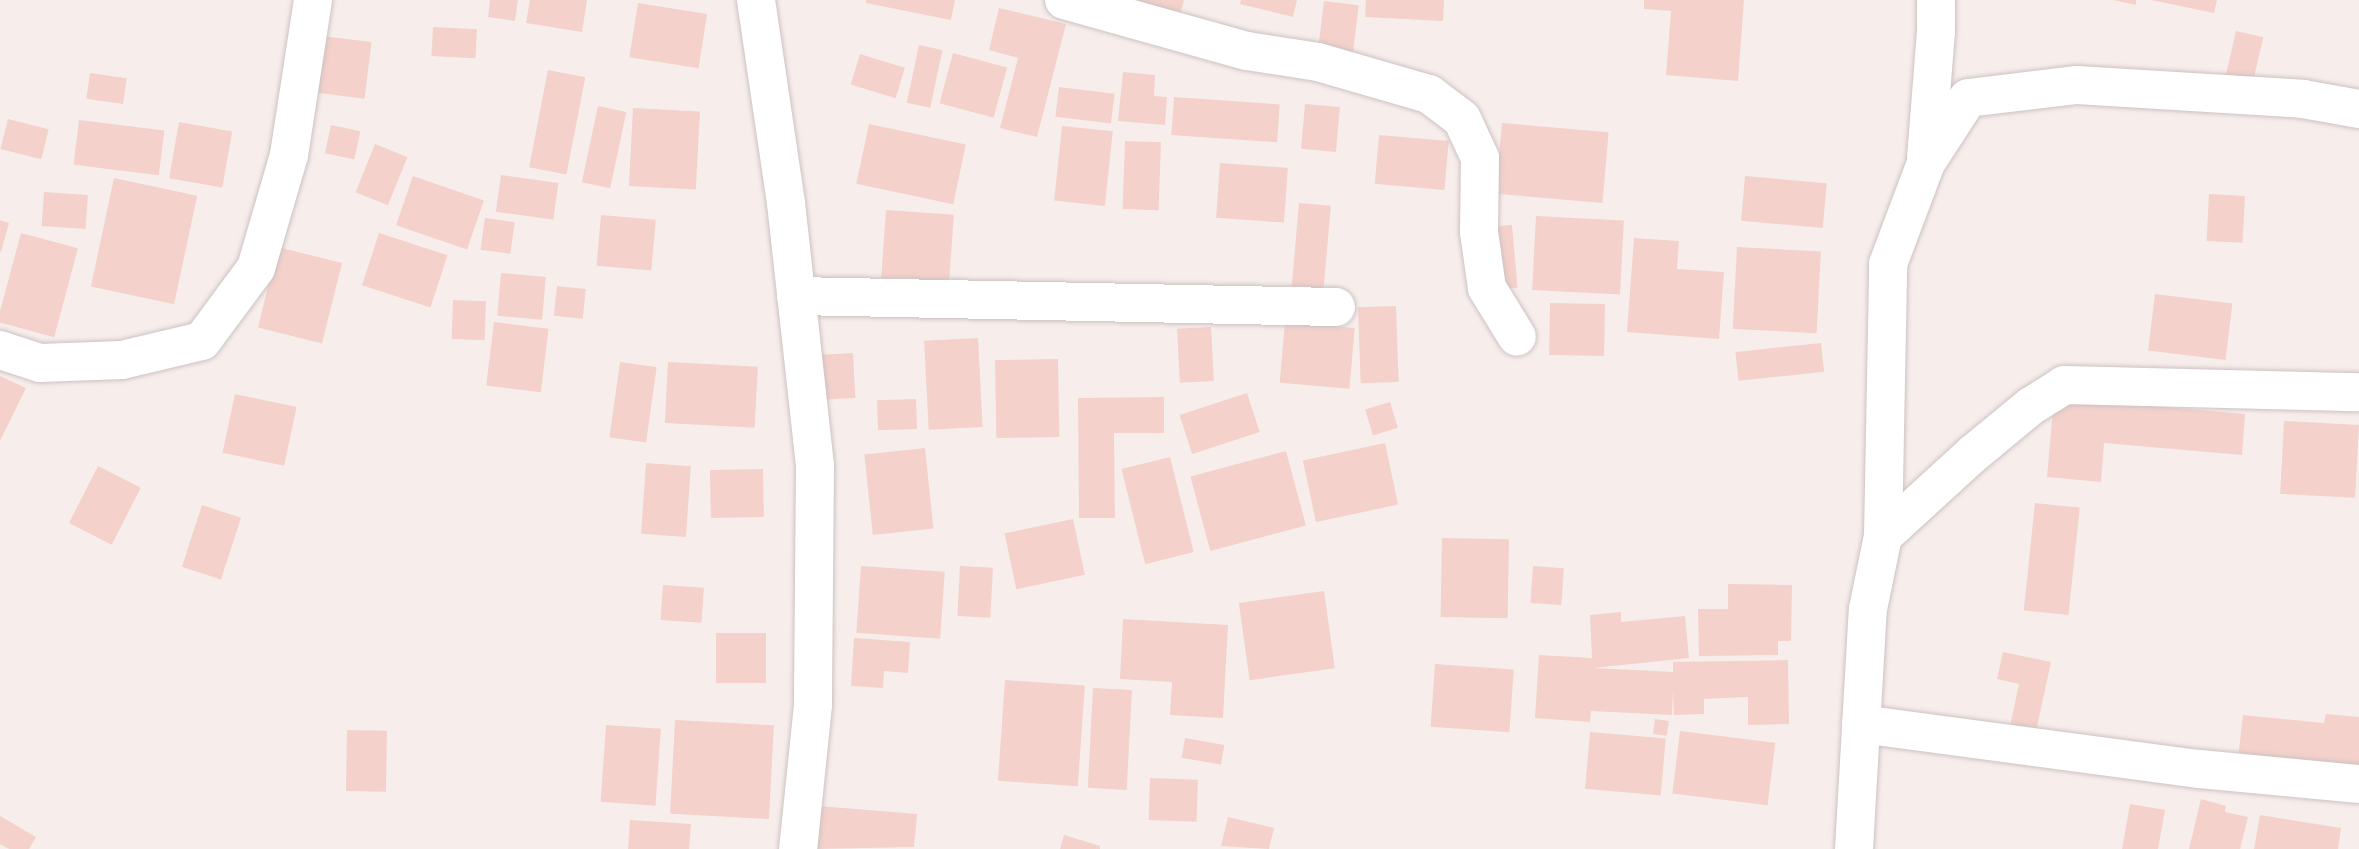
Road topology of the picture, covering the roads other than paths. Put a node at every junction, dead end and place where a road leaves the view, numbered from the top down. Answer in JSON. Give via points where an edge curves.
{"nodes":[{"id":1,"x":313,"y":0,"type":"edge"},
{"id":2,"x":756,"y":0,"type":"edge"},
{"id":3,"x":1064,"y":0,"type":"edge"},
{"id":4,"x":1936,"y":0,"type":"edge"},
{"id":5,"x":2359,"y":109,"type":"edge"},
{"id":6,"x":1926,"y":163,"type":"junction"},
{"id":7,"x":796,"y":296,"type":"junction"},
{"id":8,"x":1336,"y":307,"type":"dead end"},
{"id":9,"x":1517,"y":337,"type":"dead end"},
{"id":10,"x":0,"y":350,"type":"edge"},
{"id":11,"x":2359,"y":392,"type":"edge"},
{"id":12,"x":1883,"y":536,"type":"junction"},
{"id":13,"x":1861,"y":724,"type":"junction"},
{"id":14,"x":2359,"y":784,"type":"edge"},
{"id":15,"x":798,"y":849,"type":"edge"},
{"id":16,"x":1854,"y":849,"type":"edge"}],
"edges":[{"from":1,"to":10,"type":"street","via":[[289,155],[256,268],[202,341],[109,360],[40,363]]},
{"from":2,"to":7,"type":"street"},
{"from":3,"to":9,"type":"street","via":[[1247,51],[1318,62],[1429,94],[1462,120],[1480,158],[1479,232],[1487,288]]},
{"from":4,"to":6,"type":"street"},
{"from":5,"to":6,"type":"street","via":[[2303,99],[2077,85],[1968,98]]},
{"from":6,"to":12,"type":"street","via":[[1888,264]]},
{"from":7,"to":8,"type":"street"},
{"from":7,"to":15,"type":"street","via":[[815,466],[813,705]]},
{"from":11,"to":12,"type":"street","via":[[2064,386],[2031,406]]},
{"from":12,"to":13,"type":"street","via":[[1867,609]]},
{"from":13,"to":14,"type":"street","via":[[2200,769]]},
{"from":13,"to":16,"type":"street"}]}
